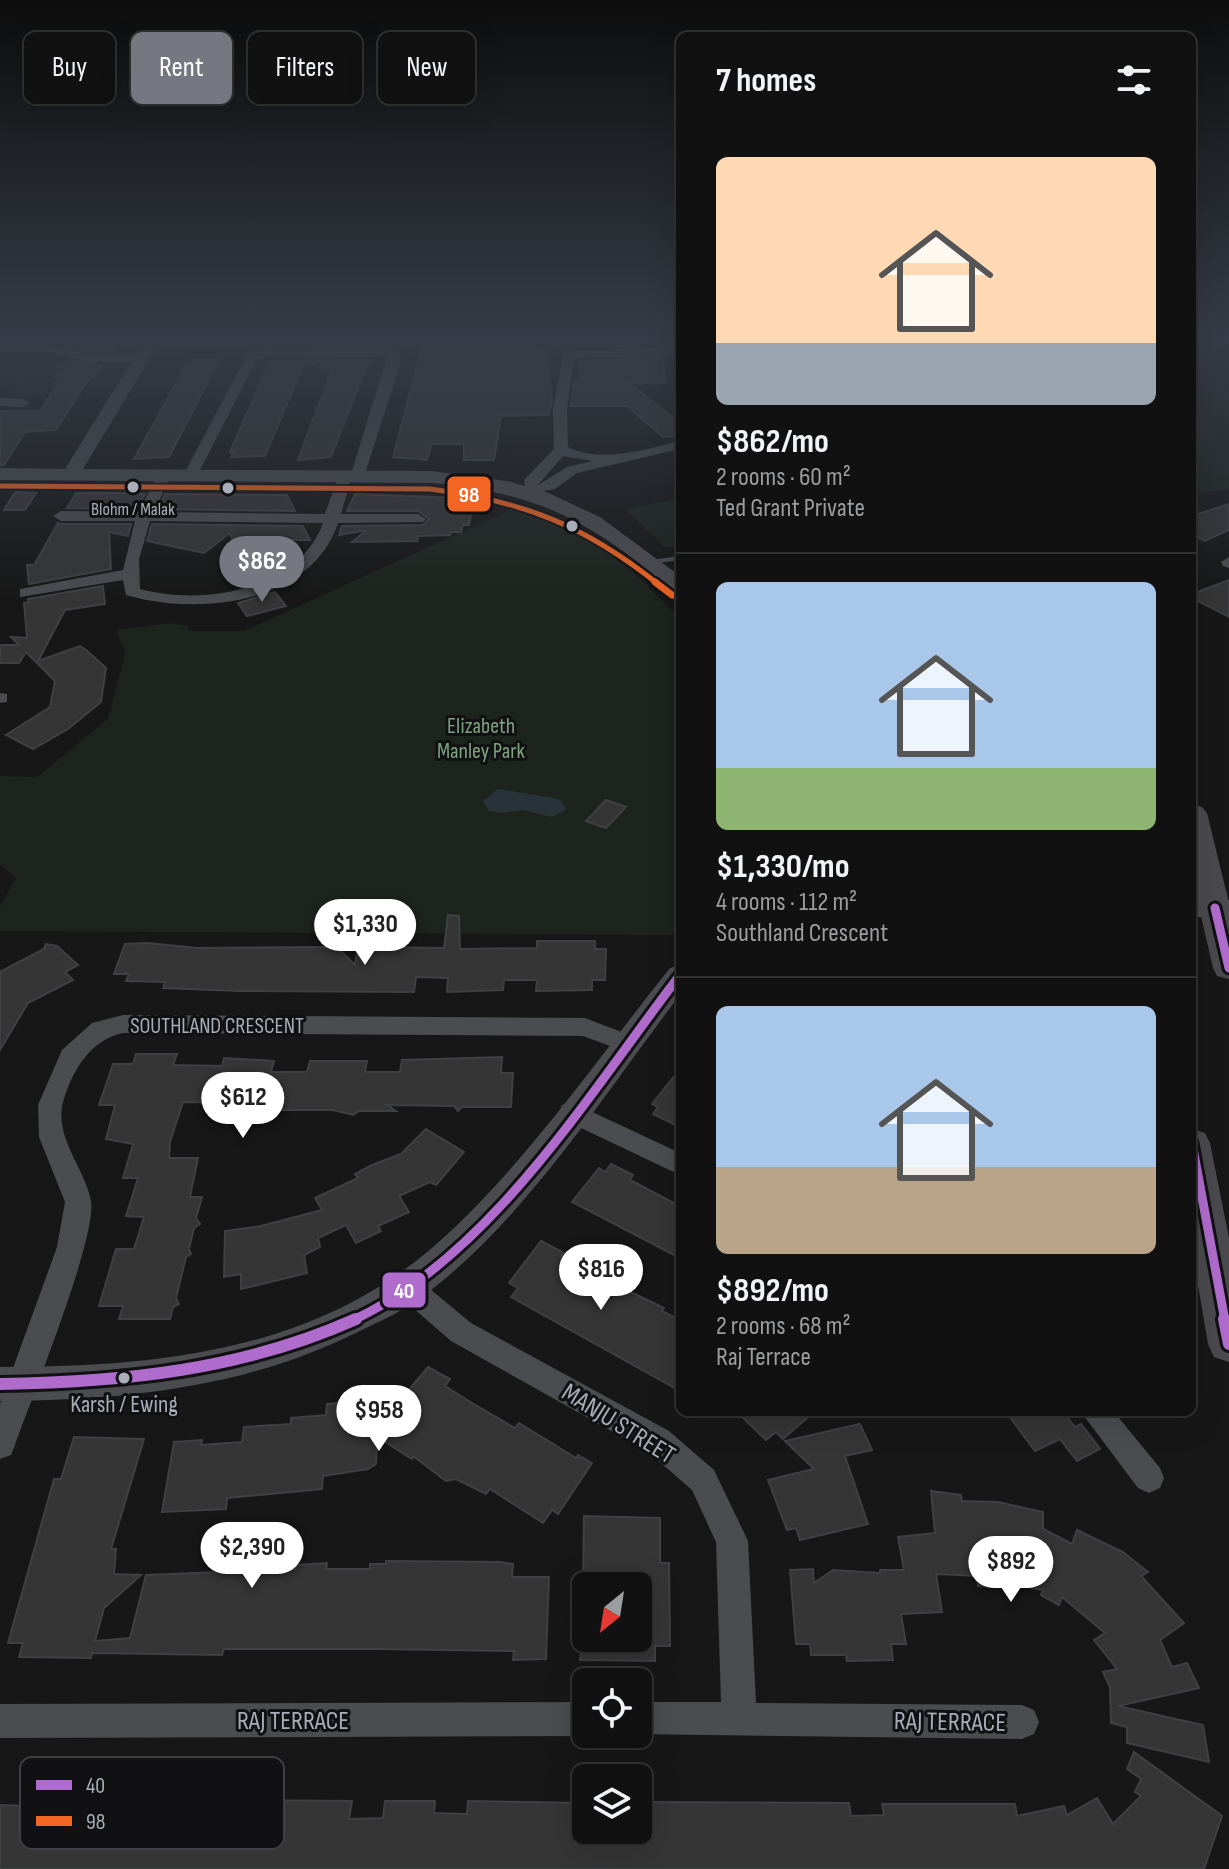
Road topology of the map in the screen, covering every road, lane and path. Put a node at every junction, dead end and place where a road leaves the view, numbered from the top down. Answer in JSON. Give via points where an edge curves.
{"nodes":[{"id":1,"x":100,"y":427,"type":"edge"},
{"id":2,"x":215,"y":427,"type":"edge"},
{"id":3,"x":370,"y":427,"type":"edge"},
{"id":4,"x":563,"y":427,"type":"edge"},
{"id":5,"x":676,"y":446,"type":"edge"},
{"id":6,"x":568,"y":458,"type":"junction"},
{"id":7,"x":0,"y":474,"type":"edge"},
{"id":8,"x":71,"y":474,"type":"junction"},
{"id":9,"x":191,"y":474,"type":"junction"},
{"id":10,"x":164,"y":475,"type":"junction"},
{"id":11,"x":351,"y":477,"type":"junction"},
{"id":12,"x":531,"y":491,"type":"junction"},
{"id":13,"x":61,"y":516,"type":"dead end"},
{"id":14,"x":146,"y":516,"type":"junction"},
{"id":15,"x":330,"y":517,"type":"junction"},
{"id":16,"x":418,"y":519,"type":"dead end"},
{"id":17,"x":676,"y":559,"type":"edge"},
{"id":18,"x":651,"y":562,"type":"junction"},
{"id":19,"x":129,"y":574,"type":"junction"},
{"id":20,"x":676,"y":583,"type":"edge"},
{"id":21,"x":26,"y":593,"type":"dead end"},
{"id":22,"x":1196,"y":832,"type":"edge"},
{"id":23,"x":1212,"y":908,"type":"edge"},
{"id":24,"x":1229,"y":968,"type":"edge"},
{"id":25,"x":676,"y":982,"type":"edge"},
{"id":26,"x":624,"y":1042,"type":"junction"},
{"id":27,"x":571,"y":1112,"type":"junction"},
{"id":28,"x":676,"y":1163,"type":"edge"},
{"id":29,"x":1196,"y":1165,"type":"edge"},
{"id":30,"x":408,"y":1287,"type":"junction"},
{"id":31,"x":1229,"y":1344,"type":"edge"},
{"id":32,"x":10,"y":1384,"type":"edge"},
{"id":33,"x":1099,"y":1416,"type":"edge"},
{"id":34,"x":0,"y":1445,"type":"edge"},
{"id":35,"x":1149,"y":1478,"type":"dead end"},
{"id":36,"x":572,"y":1719,"type":"edge"},
{"id":37,"x":652,"y":1719,"type":"edge"},
{"id":38,"x":739,"y":1719,"type":"junction"},
{"id":39,"x":0,"y":1721,"type":"edge"},
{"id":40,"x":1022,"y":1722,"type":"dead end"}],
"edges":[{"from":1,"to":8,"type":"street"},
{"from":2,"to":9,"type":"street"},
{"from":3,"to":11,"type":"street"},
{"from":4,"to":6,"type":"street"},
{"from":5,"to":6,"type":"street","via":[[617,458]]},
{"from":6,"to":12,"type":"street","via":[[550,486]]},
{"from":6,"to":12,"type":"street","via":[[531,480]]},
{"from":7,"to":8,"type":"street"},
{"from":8,"to":10,"type":"street"},
{"from":9,"to":10,"type":"street"},
{"from":9,"to":11,"type":"street"},
{"from":10,"to":14,"type":"street"},
{"from":11,"to":12,"type":"street","via":[[481,481]]},
{"from":11,"to":15,"type":"street"},
{"from":12,"to":18,"type":"street","via":[[588,516]]},
{"from":13,"to":14,"type":"street"},
{"from":14,"to":15,"type":"street","via":[[228,530]]},
{"from":14,"to":19,"type":"street","via":[[129,554]]},
{"from":15,"to":16,"type":"street"},
{"from":15,"to":19,"type":"street","via":[[320,546],[295,572],[268,586],[166,600],[132,592]]},
{"from":17,"to":18,"type":"lane"},
{"from":18,"to":20,"type":"street"},
{"from":19,"to":21,"type":"street"},
{"from":22,"to":23,"type":"main road"},
{"from":23,"to":24,"type":"main road"},
{"from":25,"to":26,"type":"street"},
{"from":26,"to":27,"type":"street"},
{"from":26,"to":32,"type":"street","name":"SOUTHLAND CRESCENT","via":[[585,1027],[123,1024],[100,1029],[70,1056],[50,1105],[52,1137],[78,1202],[71,1247]]},
{"from":27,"to":28,"type":"street"},
{"from":27,"to":30,"type":"street","via":[[473,1230]]},
{"from":29,"to":31,"type":"main road"},
{"from":30,"to":32,"type":"street","via":[[324,1334],[229,1365],[174,1377]]},
{"from":30,"to":38,"type":"street","name":"MANJU STREET","via":[[461,1332],[658,1441],[703,1480],[732,1541]]},
{"from":32,"to":34,"type":"street","name":"SOUTHLAND CRESCENT"},
{"from":33,"to":35,"type":"street"},
{"from":36,"to":39,"type":"street","name":"RAJ TERRACE"},
{"from":37,"to":38,"type":"street","name":"RAJ TERRACE"},
{"from":38,"to":40,"type":"street","name":"RAJ TERRACE"}]}
